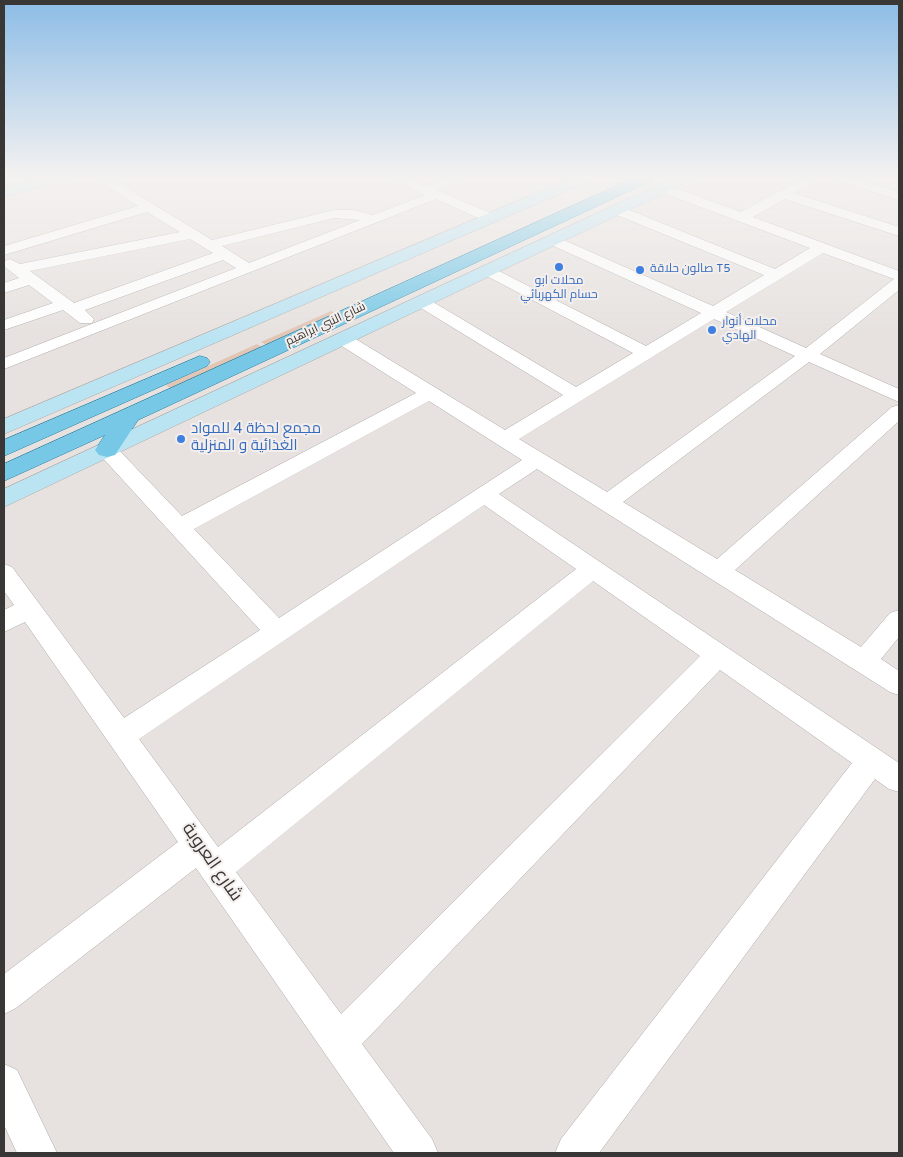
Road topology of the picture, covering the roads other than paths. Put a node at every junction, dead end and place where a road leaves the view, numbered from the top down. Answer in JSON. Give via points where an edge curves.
{"nodes":[{"id":1,"x":70,"y":231,"type":"edge"},
{"id":2,"x":188,"y":231,"type":"edge"},
{"id":3,"x":266,"y":231,"type":"edge"},
{"id":4,"x":340,"y":231,"type":"edge"},
{"id":5,"x":462,"y":231,"type":"edge"},
{"id":6,"x":494,"y":231,"type":"edge"},
{"id":7,"x":543,"y":231,"type":"edge"},
{"id":8,"x":565,"y":231,"type":"edge"},
{"id":9,"x":669,"y":231,"type":"edge"},
{"id":10,"x":779,"y":231,"type":"edge"},
{"id":11,"x":193,"y":234,"type":"junction"},
{"id":12,"x":552,"y":240,"type":"junction"},
{"id":13,"x":210,"y":245,"type":"junction"},
{"id":14,"x":822,"y":247,"type":"junction"},
{"id":15,"x":4,"y":251,"type":"edge"},
{"id":16,"x":225,"y":254,"type":"junction"},
{"id":17,"x":4,"y":260,"type":"edge"},
{"id":18,"x":247,"y":268,"type":"junction"},
{"id":19,"x":17,"y":269,"type":"junction"},
{"id":20,"x":488,"y":271,"type":"junction"},
{"id":21,"x":439,"y":272,"type":"junction"},
{"id":22,"x":777,"y":275,"type":"junction"},
{"id":23,"x":899,"y":276,"type":"edge"},
{"id":24,"x":30,"y":279,"type":"junction"},
{"id":25,"x":899,"y":283,"type":"edge"},
{"id":26,"x":4,"y":288,"type":"edge"},
{"id":27,"x":422,"y":302,"type":"junction"},
{"id":28,"x":69,"y":307,"type":"junction"},
{"id":29,"x":713,"y":312,"type":"junction"},
{"id":30,"x":4,"y":325,"type":"edge"},
{"id":31,"x":98,"y":327,"type":"junction"},
{"id":32,"x":343,"y":339,"type":"junction"},
{"id":33,"x":646,"y":353,"type":"junction"},
{"id":34,"x":807,"y":355,"type":"junction"},
{"id":35,"x":4,"y":364,"type":"edge"},
{"id":36,"x":118,"y":378,"type":"junction"},
{"id":37,"x":430,"y":393,"type":"junction"},
{"id":38,"x":576,"y":395,"type":"junction"},
{"id":39,"x":899,"y":396,"type":"edge"},
{"id":40,"x":899,"y":411,"type":"edge"},
{"id":41,"x":87,"y":412,"type":"junction"},
{"id":42,"x":131,"y":414,"type":"junction"},
{"id":43,"x":4,"y":427,"type":"edge"},
{"id":44,"x":504,"y":438,"type":"junction"},
{"id":45,"x":36,"y":446,"type":"junction"},
{"id":46,"x":4,"y":449,"type":"edge"},
{"id":47,"x":107,"y":450,"type":"junction"},
{"id":48,"x":537,"y":459,"type":"junction"},
{"id":49,"x":4,"y":473,"type":"edge"},
{"id":50,"x":485,"y":495,"type":"junction"},
{"id":51,"x":4,"y":499,"type":"edge"},
{"id":52,"x":607,"y":502,"type":"junction"},
{"id":53,"x":180,"y":527,"type":"junction"},
{"id":54,"x":593,"y":569,"type":"junction"},
{"id":55,"x":718,"y":571,"type":"junction"},
{"id":56,"x":4,"y":573,"type":"edge"},
{"id":57,"x":16,"y":615,"type":"edge"},
{"id":58,"x":899,"y":620,"type":"edge"},
{"id":59,"x":277,"y":632,"type":"junction"},
{"id":60,"x":718,"y":655,"type":"junction"},
{"id":61,"x":864,"y":661,"type":"junction"},
{"id":62,"x":899,"y":684,"type":"edge"},
{"id":63,"x":120,"y":736,"type":"junction"},
{"id":64,"x":872,"y":760,"type":"junction"},
{"id":65,"x":899,"y":779,"type":"edge"},
{"id":66,"x":207,"y":857,"type":"junction"},
{"id":67,"x":4,"y":996,"type":"edge"},
{"id":68,"x":339,"y":1042,"type":"junction"},
{"id":69,"x":4,"y":1083,"type":"edge"},
{"id":70,"x":37,"y":1153,"type":"edge"},
{"id":71,"x":418,"y":1153,"type":"edge"},
{"id":72,"x":575,"y":1153,"type":"edge"}],
"edges":[{"from":1,"to":15,"type":"street"},
{"from":2,"to":11,"type":"street"},
{"from":3,"to":13,"type":"street"},
{"from":4,"to":18,"type":"street"},
{"from":5,"to":36,"type":"street"},
{"from":6,"to":41,"type":"main road","name":"شارع النبي ابراهيم"},
{"from":7,"to":21,"type":"main road","name":"شارع النبي ابراهيم"},
{"from":8,"to":12,"type":"street"},
{"from":9,"to":22,"type":"street"},
{"from":10,"to":14,"type":"street"},
{"from":11,"to":13,"type":"street"},
{"from":11,"to":19,"type":"street"},
{"from":12,"to":20,"type":"street"},
{"from":12,"to":29,"type":"street"},
{"from":13,"to":16,"type":"street"},
{"from":14,"to":22,"type":"street"},
{"from":14,"to":23,"type":"street"},
{"from":16,"to":18,"type":"street"},
{"from":16,"to":28,"type":"street"},
{"from":17,"to":19,"type":"street"},
{"from":18,"to":31,"type":"street"},
{"from":19,"to":24,"type":"street"},
{"from":20,"to":21,"type":"main road"},
{"from":20,"to":27,"type":"street"},
{"from":20,"to":33,"type":"street"},
{"from":21,"to":42,"type":"main road","name":"شارع النبي ابراهيم"},
{"from":22,"to":29,"type":"street"},
{"from":24,"to":26,"type":"street"},
{"from":24,"to":28,"type":"street"},
{"from":25,"to":34,"type":"street"},
{"from":27,"to":32,"type":"street"},
{"from":27,"to":38,"type":"street"},
{"from":28,"to":30,"type":"street"},
{"from":28,"to":31,"type":"street"},
{"from":29,"to":33,"type":"street"},
{"from":29,"to":34,"type":"street"},
{"from":31,"to":35,"type":"street"},
{"from":32,"to":37,"type":"street"},
{"from":32,"to":47,"type":"street"},
{"from":33,"to":38,"type":"street"},
{"from":34,"to":39,"type":"street"},
{"from":34,"to":52,"type":"street"},
{"from":36,"to":41,"type":"main road"},
{"from":36,"to":43,"type":"street"},
{"from":37,"to":44,"type":"street"},
{"from":37,"to":53,"type":"street"},
{"from":38,"to":44,"type":"street"},
{"from":40,"to":55,"type":"street"},
{"from":41,"to":45,"type":"main road","name":"شارع النبي ابراهيم"},
{"from":42,"to":45,"type":"main road","name":"شارع النبي ابراهيم"},
{"from":42,"to":47,"type":"main road"},
{"from":44,"to":48,"type":"street"},
{"from":45,"to":46,"type":"main road","name":"شارع النبي ابراهيم"},
{"from":45,"to":49,"type":"main road","name":"شارع النبي ابراهيم"},
{"from":47,"to":51,"type":"street"},
{"from":47,"to":53,"type":"street"},
{"from":48,"to":50,"type":"street"},
{"from":48,"to":52,"type":"street"},
{"from":50,"to":54,"type":"street"},
{"from":50,"to":59,"type":"street"},
{"from":52,"to":55,"type":"street"},
{"from":53,"to":59,"type":"street"},
{"from":54,"to":60,"type":"street"},
{"from":54,"to":66,"type":"street"},
{"from":55,"to":61,"type":"street"},
{"from":56,"to":57,"type":"street","name":"شارع العروبة"},
{"from":57,"to":63,"type":"street","name":"شارع العروبة"},
{"from":58,"to":61,"type":"street"},
{"from":59,"to":63,"type":"street"},
{"from":60,"to":64,"type":"street"},
{"from":60,"to":68,"type":"street"},
{"from":61,"to":62,"type":"street"},
{"from":63,"to":66,"type":"street","name":"شارع العروبة"},
{"from":64,"to":65,"type":"street"},
{"from":64,"to":72,"type":"street"},
{"from":66,"to":67,"type":"street"},
{"from":66,"to":68,"type":"street","name":"شارع العروبة"},
{"from":68,"to":71,"type":"street","name":"شارع العروبة"},
{"from":69,"to":70,"type":"street"}]}
